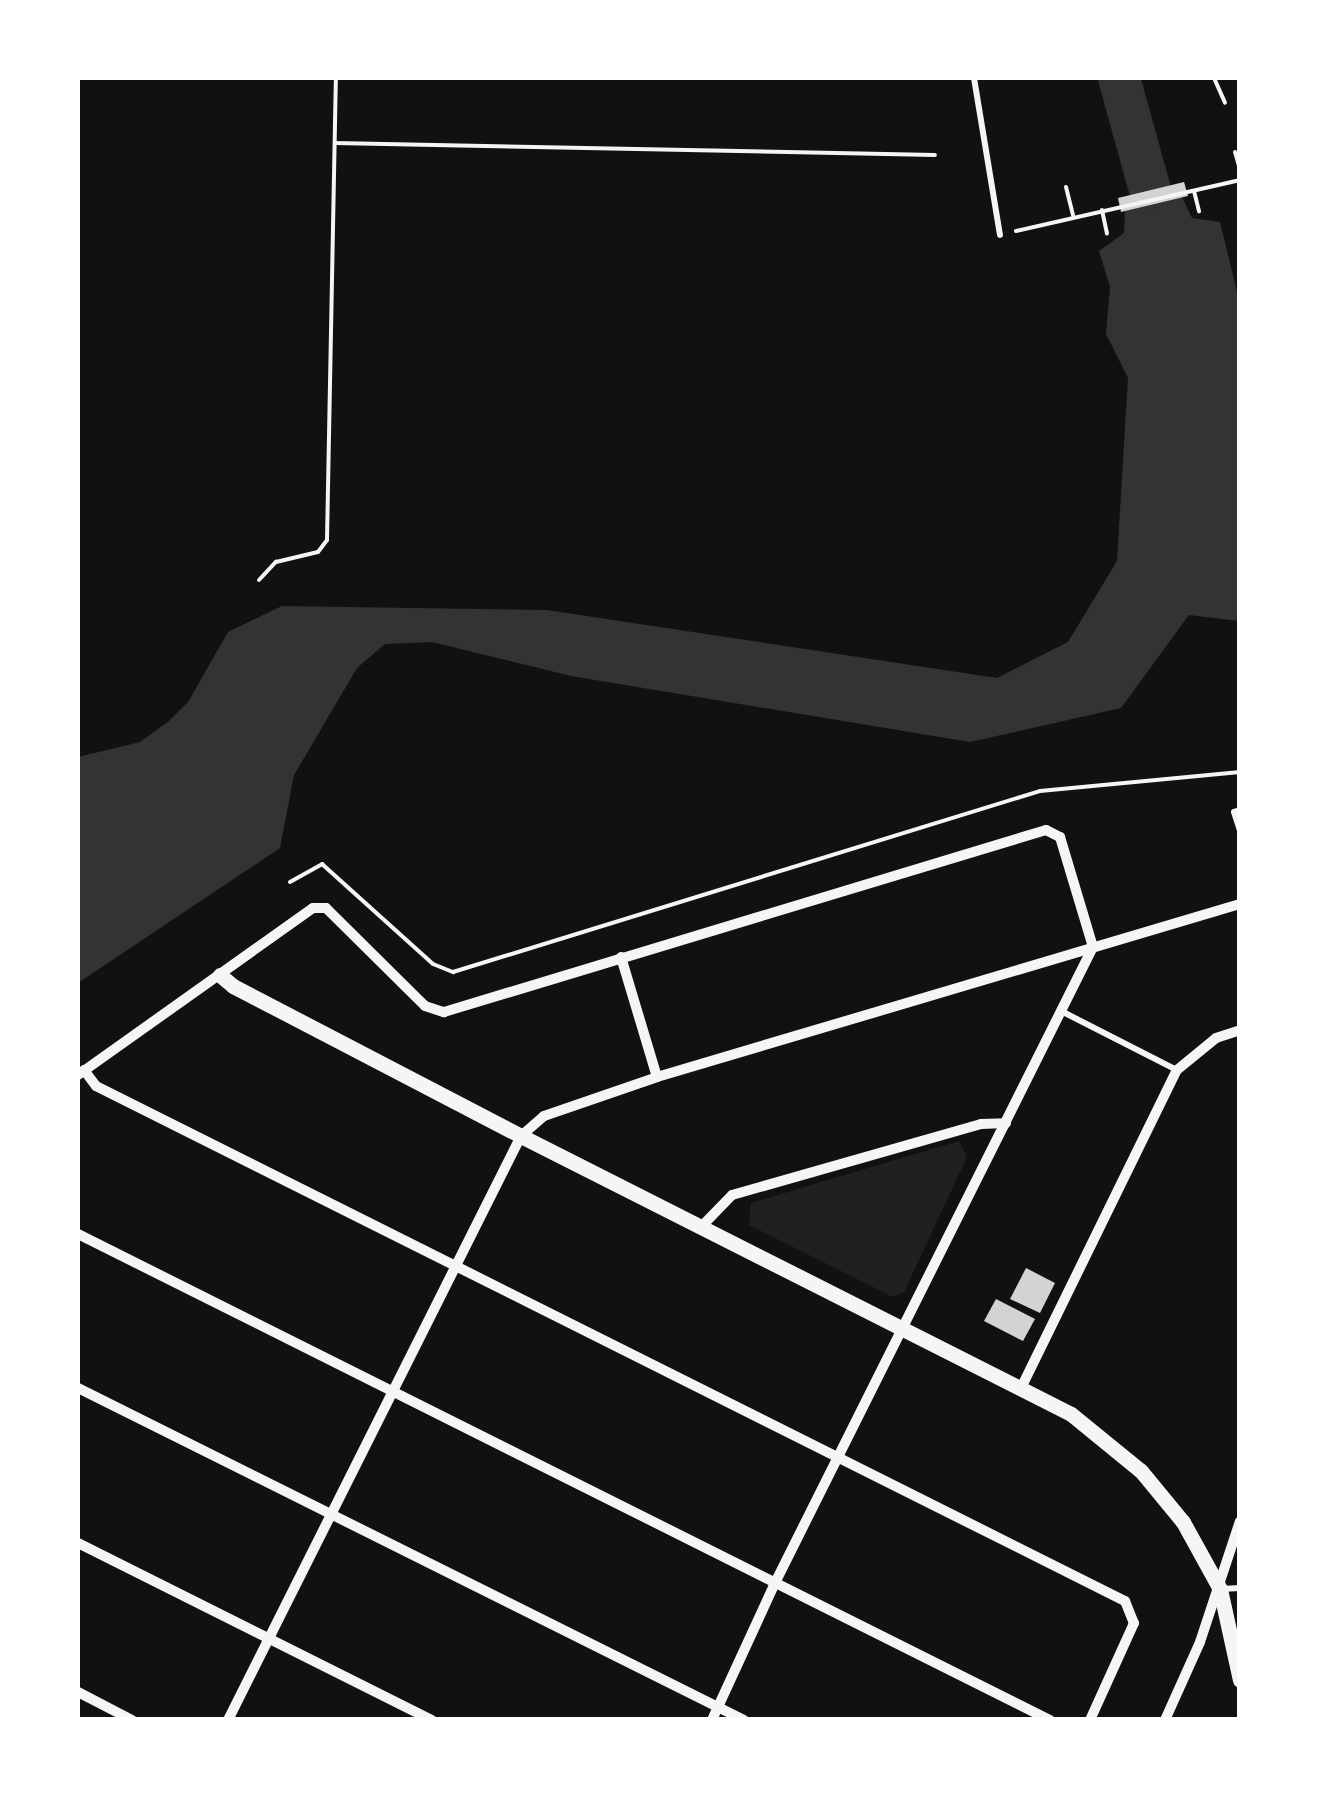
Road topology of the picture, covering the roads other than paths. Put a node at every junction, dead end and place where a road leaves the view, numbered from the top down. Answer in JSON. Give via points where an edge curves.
{"nodes":[{"id":1,"x":974,"y":78,"type":"edge"},
{"id":2,"x":1000,"y":235,"type":"road end"},
{"id":3,"x":1240,"y":810,"type":"edge"},
{"id":4,"x":1240,"y":831,"type":"edge"},
{"id":5,"x":1240,"y":904,"type":"edge"},
{"id":6,"x":1094,"y":947,"type":"junction"},
{"id":7,"x":621,"y":956,"type":"junction"},
{"id":8,"x":220,"y":975,"type":"junction"},
{"id":9,"x":1063,"y":1012,"type":"junction"},
{"id":10,"x":1240,"y":1030,"type":"edge"},
{"id":11,"x":1177,"y":1070,"type":"junction"},
{"id":12,"x":81,"y":1073,"type":"edge"},
{"id":13,"x":657,"y":1076,"type":"junction"},
{"id":14,"x":1006,"y":1123,"type":"junction"},
{"id":15,"x":521,"y":1136,"type":"junction"},
{"id":16,"x":702,"y":1226,"type":"junction"},
{"id":17,"x":78,"y":1234,"type":"edge"},
{"id":18,"x":457,"y":1266,"type":"junction"},
{"id":19,"x":904,"y":1328,"type":"junction"},
{"id":20,"x":1022,"y":1386,"type":"junction"},
{"id":21,"x":78,"y":1388,"type":"edge"},
{"id":22,"x":393,"y":1392,"type":"junction"},
{"id":23,"x":841,"y":1457,"type":"junction"},
{"id":24,"x":330,"y":1515,"type":"junction"},
{"id":25,"x":1240,"y":1521,"type":"edge"},
{"id":26,"x":78,"y":1543,"type":"edge"},
{"id":27,"x":775,"y":1583,"type":"junction"},
{"id":28,"x":1240,"y":1588,"type":"edge"},
{"id":29,"x":1220,"y":1589,"type":"junction"},
{"id":30,"x":268,"y":1638,"type":"junction"},
{"id":31,"x":1240,"y":1680,"type":"edge"},
{"id":32,"x":78,"y":1692,"type":"edge"},
{"id":33,"x":719,"y":1707,"type":"junction"},
{"id":34,"x":132,"y":1720,"type":"edge"},
{"id":35,"x":228,"y":1720,"type":"edge"},
{"id":36,"x":432,"y":1720,"type":"edge"},
{"id":37,"x":712,"y":1720,"type":"edge"},
{"id":38,"x":744,"y":1720,"type":"edge"},
{"id":39,"x":1050,"y":1720,"type":"edge"},
{"id":40,"x":1090,"y":1720,"type":"edge"},
{"id":41,"x":1165,"y":1720,"type":"edge"}],
"edges":[{"from":1,"to":2,"type":"lane"},
{"from":3,"to":4,"type":"lane","via":[[1234,812]]},
{"from":5,"to":6,"type":"street"},
{"from":6,"to":7,"type":"street","via":[[1060,838],[1046,830]]},
{"from":6,"to":9,"type":"street"},
{"from":6,"to":13,"type":"street"},
{"from":7,"to":8,"type":"street","via":[[444,1012],[425,1006],[326,908],[313,908]]},
{"from":7,"to":13,"type":"street"},
{"from":8,"to":12,"type":"street"},
{"from":8,"to":15,"type":"street"},
{"from":9,"to":11,"type":"lane"},
{"from":9,"to":14,"type":"street"},
{"from":10,"to":11,"type":"street","via":[[1216,1038]]},
{"from":11,"to":20,"type":"street"},
{"from":12,"to":18,"type":"street"},
{"from":13,"to":15,"type":"street","via":[[544,1116]]},
{"from":14,"to":16,"type":"street","via":[[982,1124],[732,1195]]},
{"from":14,"to":19,"type":"street"},
{"from":15,"to":16,"type":"street"},
{"from":15,"to":18,"type":"street"},
{"from":16,"to":19,"type":"street"},
{"from":17,"to":22,"type":"street"},
{"from":18,"to":22,"type":"street"},
{"from":18,"to":23,"type":"street"},
{"from":19,"to":20,"type":"street"},
{"from":19,"to":23,"type":"street"},
{"from":20,"to":29,"type":"street","via":[[1071,1414],[1141,1471],[1183,1522]]},
{"from":21,"to":24,"type":"street"},
{"from":22,"to":24,"type":"street"},
{"from":22,"to":27,"type":"street"},
{"from":23,"to":27,"type":"street"},
{"from":23,"to":40,"type":"street","via":[[1125,1601],[1134,1623]]},
{"from":24,"to":30,"type":"street"},
{"from":24,"to":33,"type":"street"},
{"from":25,"to":29,"type":"street"},
{"from":26,"to":30,"type":"street"},
{"from":27,"to":33,"type":"street"},
{"from":27,"to":39,"type":"street"},
{"from":28,"to":29,"type":"lane"},
{"from":29,"to":31,"type":"street"},
{"from":29,"to":41,"type":"street"},
{"from":30,"to":35,"type":"street"},
{"from":30,"to":36,"type":"street"},
{"from":32,"to":34,"type":"street"},
{"from":33,"to":37,"type":"street"},
{"from":33,"to":38,"type":"street"}]}
